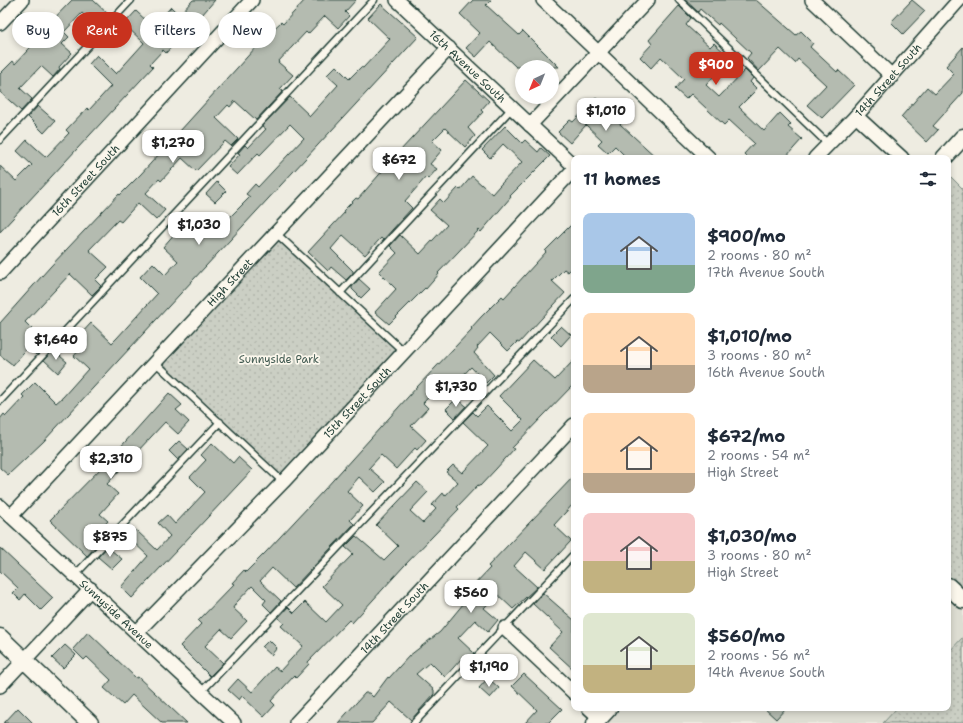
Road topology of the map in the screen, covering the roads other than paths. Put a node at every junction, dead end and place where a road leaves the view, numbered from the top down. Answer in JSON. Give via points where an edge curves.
{"nodes":[{"id":1,"x":22,"y":0,"type":"edge"},
{"id":2,"x":131,"y":0,"type":"edge"},
{"id":3,"x":252,"y":0,"type":"edge"},
{"id":4,"x":374,"y":0,"type":"edge"},
{"id":5,"x":397,"y":0,"type":"edge"},
{"id":6,"x":543,"y":0,"type":"edge"},
{"id":7,"x":648,"y":0,"type":"edge"},
{"id":8,"x":679,"y":0,"type":"edge"},
{"id":9,"x":812,"y":0,"type":"edge"},
{"id":10,"x":954,"y":2,"type":"edge"},
{"id":11,"x":0,"y":23,"type":"edge"},
{"id":12,"x":448,"y":48,"type":"junction"},
{"id":13,"x":599,"y":53,"type":"junction"},
{"id":14,"x":892,"y":76,"type":"junction"},
{"id":15,"x":512,"y":108,"type":"junction"},
{"id":16,"x":856,"y":116,"type":"junction"},
{"id":17,"x":530,"y":125,"type":"junction"},
{"id":18,"x":963,"y":137,"type":"edge"},
{"id":19,"x":0,"y":140,"type":"edge"},
{"id":20,"x":828,"y":144,"type":"junction"},
{"id":21,"x":706,"y":155,"type":"edge"},
{"id":22,"x":818,"y":155,"type":"edge"},
{"id":23,"x":899,"y":155,"type":"edge"},
{"id":24,"x":947,"y":155,"type":"edge"},
{"id":25,"x":571,"y":165,"type":"edge"},
{"id":26,"x":571,"y":171,"type":"edge"},
{"id":27,"x":277,"y":234,"type":"junction"},
{"id":28,"x":0,"y":273,"type":"edge"},
{"id":29,"x":340,"y":293,"type":"junction"},
{"id":30,"x":571,"y":302,"type":"edge"},
{"id":31,"x":404,"y":352,"type":"junction"},
{"id":32,"x":156,"y":363,"type":"junction"},
{"id":33,"x":0,"y":401,"type":"edge"},
{"id":34,"x":220,"y":422,"type":"junction"},
{"id":35,"x":571,"y":428,"type":"edge"},
{"id":36,"x":283,"y":482,"type":"junction"},
{"id":37,"x":0,"y":506,"type":"edge"},
{"id":38,"x":12,"y":516,"type":"junction"},
{"id":39,"x":571,"y":557,"type":"edge"},
{"id":40,"x":75,"y":575,"type":"junction"},
{"id":41,"x":91,"y":589,"type":"junction"},
{"id":42,"x":951,"y":589,"type":"edge"},
{"id":43,"x":963,"y":600,"type":"edge"},
{"id":44,"x":505,"y":628,"type":"junction"},
{"id":45,"x":137,"y":632,"type":"junction"},
{"id":46,"x":0,"y":637,"type":"edge"},
{"id":47,"x":24,"y":660,"type":"junction"},
{"id":48,"x":0,"y":686,"type":"edge"},
{"id":49,"x":571,"y":691,"type":"edge"},
{"id":50,"x":201,"y":692,"type":"junction"},
{"id":51,"x":90,"y":723,"type":"edge"},
{"id":52,"x":234,"y":723,"type":"edge"},
{"id":53,"x":296,"y":723,"type":"edge"},
{"id":54,"x":414,"y":723,"type":"edge"}],
"edges":[{"from":1,"to":11,"type":"street"},
{"from":2,"to":19,"type":"lane"},
{"from":3,"to":28,"type":"street","name":"16th Street South"},
{"from":4,"to":33,"type":"lane"},
{"from":5,"to":12,"type":"street","name":"16th Avenue South"},
{"from":6,"to":13,"type":"street"},
{"from":7,"to":13,"type":"street"},
{"from":8,"to":20,"type":"lane"},
{"from":9,"to":14,"type":"street"},
{"from":10,"to":14,"type":"street","name":"14th Street South"},
{"from":12,"to":15,"type":"street","name":"16th Avenue South"},
{"from":12,"to":27,"type":"street","name":"High Street"},
{"from":13,"to":17,"type":"street"},
{"from":13,"to":21,"type":"street"},
{"from":14,"to":16,"type":"street","name":"14th Street South"},
{"from":15,"to":17,"type":"street","name":"16th Avenue South"},
{"from":15,"to":29,"type":"lane"},
{"from":16,"to":20,"type":"street","name":"14th Street South"},
{"from":16,"to":23,"type":"street"},
{"from":17,"to":25,"type":"street","name":"16th Avenue South"},
{"from":18,"to":24,"type":"street"},
{"from":20,"to":22,"type":"street","name":"14th Street South"},
{"from":26,"to":31,"type":"street","name":"15th Street South"},
{"from":27,"to":29,"type":"lane"},
{"from":27,"to":32,"type":"street","name":"High Street"},
{"from":29,"to":31,"type":"lane"},
{"from":30,"to":50,"type":"lane"},
{"from":31,"to":36,"type":"street","name":"15th Street South"},
{"from":32,"to":34,"type":"lane"},
{"from":32,"to":38,"type":"street","name":"High Street"},
{"from":34,"to":36,"type":"lane"},
{"from":34,"to":40,"type":"lane"},
{"from":35,"to":53,"type":"street","name":"14th Street South"},
{"from":36,"to":45,"type":"street","name":"15th Street South"},
{"from":37,"to":38,"type":"street","name":"Sunnyside Avenue"},
{"from":38,"to":40,"type":"street","name":"Sunnyside Avenue"},
{"from":39,"to":44,"type":"lane"},
{"from":40,"to":41,"type":"street","name":"Sunnyside Avenue"},
{"from":41,"to":45,"type":"street","name":"Sunnyside Avenue"},
{"from":41,"to":47,"type":"street"},
{"from":42,"to":43,"type":"street"},
{"from":44,"to":49,"type":"street"},
{"from":44,"to":54,"type":"lane"},
{"from":45,"to":50,"type":"street","name":"Sunnyside Avenue"},
{"from":46,"to":47,"type":"street"},
{"from":47,"to":48,"type":"street"},
{"from":47,"to":51,"type":"street"},
{"from":50,"to":52,"type":"street","name":"Sunnyside Avenue"}]}
